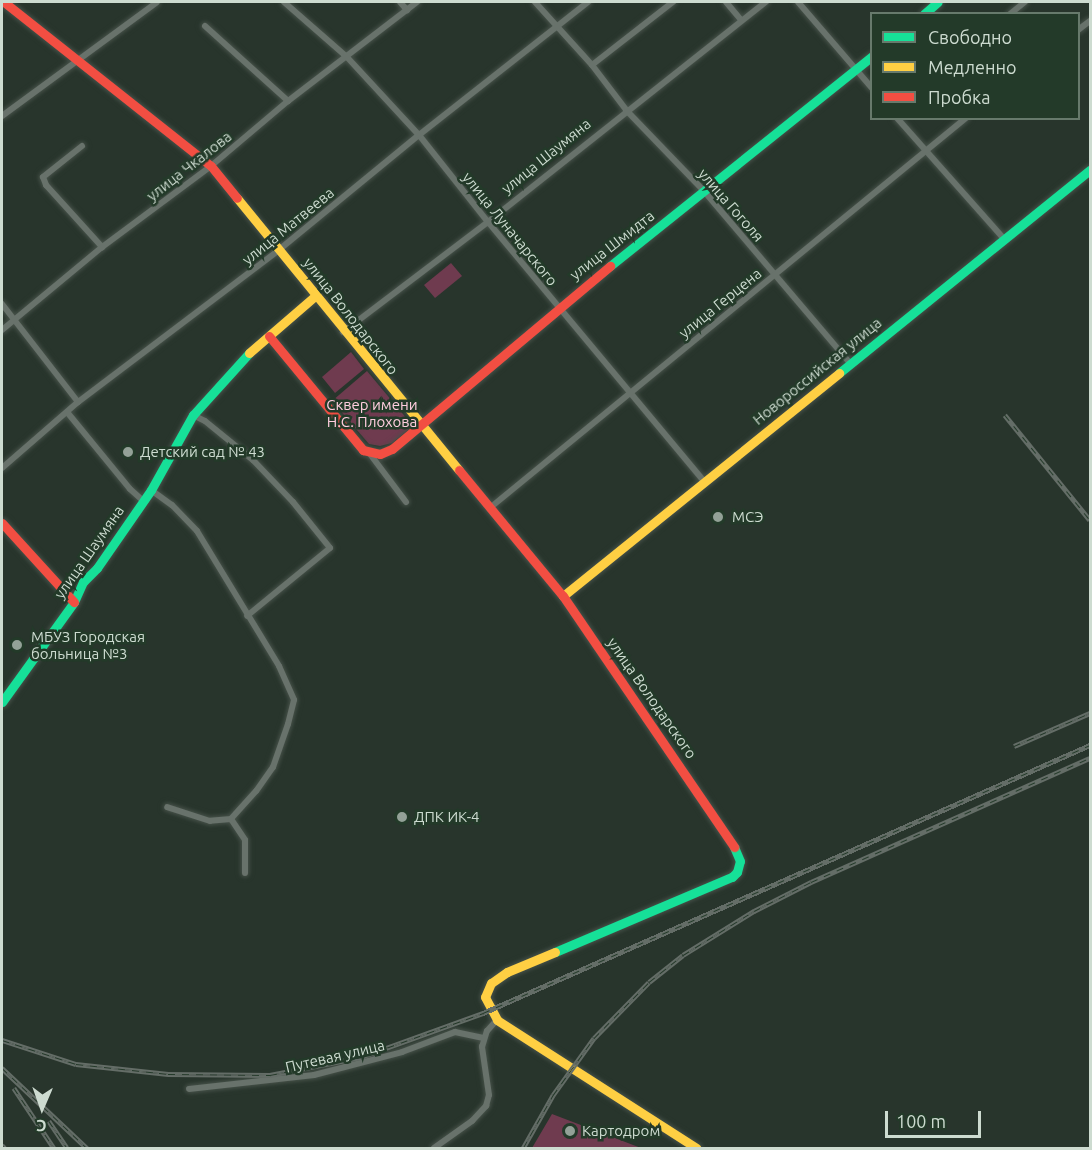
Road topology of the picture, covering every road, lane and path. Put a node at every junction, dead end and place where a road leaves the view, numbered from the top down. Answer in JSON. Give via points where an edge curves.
{"nodes":[{"id":1,"x":4,"y":2,"type":"edge"},
{"id":2,"x":156,"y":2,"type":"edge"},
{"id":3,"x":284,"y":2,"type":"edge"},
{"id":4,"x":400,"y":2,"type":"edge"},
{"id":5,"x":417,"y":2,"type":"edge"},
{"id":6,"x":535,"y":2,"type":"edge"},
{"id":7,"x":588,"y":2,"type":"edge"},
{"id":8,"x":673,"y":2,"type":"edge"},
{"id":9,"x":726,"y":2,"type":"edge"},
{"id":10,"x":766,"y":2,"type":"edge"},
{"id":11,"x":798,"y":2,"type":"edge"},
{"id":12,"x":938,"y":2,"type":"edge"},
{"id":13,"x":1025,"y":2,"type":"edge"},
{"id":14,"x":406,"y":10,"type":"junction"},
{"id":15,"x":926,"y":12,"type":"edge"},
{"id":16,"x":1012,"y":12,"type":"edge"},
{"id":17,"x":741,"y":20,"type":"junction"},
{"id":18,"x":205,"y":26,"type":"dead end"},
{"id":19,"x":557,"y":26,"type":"junction"},
{"id":20,"x":346,"y":56,"type":"junction"},
{"id":21,"x":870,"y":58,"type":"edge"},
{"id":22,"x":77,"y":59,"type":"junction"},
{"id":23,"x":592,"y":65,"type":"junction"},
{"id":24,"x":856,"y":69,"type":"junction"},
{"id":25,"x":870,"y":86,"type":"edge"},
{"id":26,"x":288,"y":101,"type":"junction"},
{"id":27,"x":627,"y":111,"type":"junction"},
{"id":28,"x":2,"y":117,"type":"edge"},
{"id":29,"x":899,"y":120,"type":"edge"},
{"id":30,"x":964,"y":120,"type":"edge"},
{"id":31,"x":419,"y":135,"type":"junction"},
{"id":32,"x":82,"y":146,"type":"dead end"},
{"id":33,"x":924,"y":152,"type":"junction"},
{"id":34,"x":211,"y":166,"type":"junction"},
{"id":35,"x":1090,"y":170,"type":"edge"},
{"id":36,"x":704,"y":191,"type":"junction"},
{"id":37,"x":488,"y":222,"type":"junction"},
{"id":38,"x":1004,"y":239,"type":"junction"},
{"id":39,"x":102,"y":247,"type":"junction"},
{"id":40,"x":280,"y":249,"type":"junction"},
{"id":41,"x":775,"y":273,"type":"junction"},
{"id":42,"x":315,"y":296,"type":"junction"},
{"id":43,"x":2,"y":304,"type":"edge"},
{"id":44,"x":559,"y":307,"type":"junction"},
{"id":45,"x":14,"y":320,"type":"junction"},
{"id":46,"x":2,"y":330,"type":"edge"},
{"id":47,"x":343,"y":332,"type":"junction"},
{"id":48,"x":269,"y":336,"type":"junction"},
{"id":49,"x":850,"y":363,"type":"junction"},
{"id":50,"x":631,"y":392,"type":"junction"},
{"id":51,"x":78,"y":402,"type":"junction"},
{"id":52,"x":66,"y":412,"type":"junction"},
{"id":53,"x":193,"y":415,"type":"junction"},
{"id":54,"x":420,"y":425,"type":"junction"},
{"id":55,"x":370,"y":454,"type":"junction"},
{"id":56,"x":2,"y":468,"type":"edge"},
{"id":57,"x":705,"y":482,"type":"junction"},
{"id":58,"x":151,"y":490,"type":"junction"},
{"id":59,"x":141,"y":499,"type":"dead end"},
{"id":60,"x":406,"y":502,"type":"dead end"},
{"id":61,"x":491,"y":507,"type":"junction"},
{"id":62,"x":2,"y":523,"type":"edge"},
{"id":63,"x":563,"y":596,"type":"junction"},
{"id":64,"x":74,"y":602,"type":"junction"},
{"id":65,"x":247,"y":616,"type":"junction"},
{"id":66,"x":2,"y":702,"type":"edge"},
{"id":67,"x":166,"y":807,"type":"dead end"},
{"id":68,"x":231,"y":819,"type":"junction"},
{"id":69,"x":244,"y":873,"type":"dead end"},
{"id":70,"x":496,"y":1020,"type":"junction"},
{"id":71,"x":483,"y":1038,"type":"junction"},
{"id":72,"x":189,"y":1089,"type":"dead end"},
{"id":73,"x":434,"y":1149,"type":"edge"},
{"id":74,"x":696,"y":1149,"type":"edge"}],
"edges":[{"from":1,"to":22,"type":"main road","name":"улица Володарского"},
{"from":2,"to":22,"type":"street"},
{"from":3,"to":20,"type":"street","name":"улица Луначарского"},
{"from":4,"to":14,"type":"street"},
{"from":5,"to":14,"type":"street","name":"улица Чкалова"},
{"from":6,"to":19,"type":"street","name":"улица Гоголя"},
{"from":7,"to":19,"type":"street","name":"улица Матвеева"},
{"from":8,"to":23,"type":"street"},
{"from":9,"to":17,"type":"street"},
{"from":10,"to":17,"type":"street","name":"улица Шаумяна"},
{"from":11,"to":24,"type":"street"},
{"from":12,"to":15,"type":"main road"},
{"from":13,"to":16,"type":"street"},
{"from":14,"to":20,"type":"street","name":"улица Чкалова"},
{"from":17,"to":27,"type":"street","name":"улица Шаумяна"},
{"from":18,"to":26,"type":"street"},
{"from":19,"to":23,"type":"street","name":"улица Гоголя"},
{"from":19,"to":31,"type":"street","name":"улица Матвеева"},
{"from":20,"to":26,"type":"street","name":"улица Чкалова"},
{"from":20,"to":31,"type":"street","name":"улица Луначарского"},
{"from":21,"to":24,"type":"main road","name":"улица Шмидта"},
{"from":22,"to":28,"type":"street"},
{"from":22,"to":34,"type":"main road","name":"улица Володарского"},
{"from":23,"to":27,"type":"street","name":"улица Гоголя"},
{"from":24,"to":25,"type":"street"},
{"from":24,"to":36,"type":"main road","name":"улица Шмидта"},
{"from":26,"to":34,"type":"street","name":"улица Чкалова"},
{"from":27,"to":36,"type":"street","name":"улица Гоголя"},
{"from":27,"to":37,"type":"street","name":"улица Шаумяна"},
{"from":29,"to":33,"type":"street"},
{"from":30,"to":33,"type":"street","name":"улица Герцена"},
{"from":31,"to":37,"type":"street","name":"улица Луначарского"},
{"from":31,"to":40,"type":"street","name":"улица Матвеева"},
{"from":32,"to":39,"type":"street","via":[[43,177]]},
{"from":33,"to":38,"type":"street"},
{"from":33,"to":41,"type":"street","name":"улица Герцена"},
{"from":34,"to":39,"type":"street","name":"улица Чкалова"},
{"from":34,"to":40,"type":"main road","name":"улица Володарского"},
{"from":35,"to":38,"type":"main road","name":"Новороссийская улица"},
{"from":36,"to":41,"type":"street","name":"улица Гоголя"},
{"from":36,"to":44,"type":"main road","name":"улица Шмидта"},
{"from":37,"to":44,"type":"street","name":"улица Луначарского"},
{"from":37,"to":47,"type":"street","name":"улица Шаумяна"},
{"from":38,"to":49,"type":"main road","name":"Новороссийская улица"},
{"from":39,"to":45,"type":"street","name":"улица Чкалова"},
{"from":40,"to":42,"type":"main road","name":"улица Володарского"},
{"from":40,"to":51,"type":"street","name":"улица Матвеева"},
{"from":41,"to":49,"type":"street","name":"улица Гоголя"},
{"from":41,"to":50,"type":"street","name":"улица Герцена"},
{"from":42,"to":47,"type":"main road","name":"улица Володарского"},
{"from":42,"to":48,"type":"main road","name":"улица Шаумяна"},
{"from":43,"to":45,"type":"street"},
{"from":44,"to":50,"type":"street","name":"улица Луначарского"},
{"from":44,"to":54,"type":"main road","name":"улица Шмидта"},
{"from":45,"to":46,"type":"street","name":"улица Чкалова"},
{"from":45,"to":51,"type":"street"},
{"from":47,"to":54,"type":"main road","name":"улица Володарского"},
{"from":48,"to":53,"type":"main road","name":"улица Шаумяна","via":[[239,362]]},
{"from":48,"to":55,"type":"main road","via":[[351,437]]},
{"from":49,"to":57,"type":"main road","name":"Новороссийская улица"},
{"from":50,"to":57,"type":"street","name":"улица Луначарского"},
{"from":50,"to":61,"type":"street","name":"улица Герцена"},
{"from":51,"to":52,"type":"street","name":"улица Матвеева"},
{"from":52,"to":56,"type":"street","name":"улица Матвеева"},
{"from":52,"to":59,"type":"street"},
{"from":53,"to":58,"type":"main road","name":"улица Шаумяна"},
{"from":53,"to":65,"type":"street","via":[[273,479],[330,548]]},
{"from":54,"to":55,"type":"main road","name":"улица Шмидта","via":[[392,448]]},
{"from":54,"to":61,"type":"main road","name":"улица Володарского"},
{"from":55,"to":60,"type":"street"},
{"from":57,"to":63,"type":"main road","name":"Новороссийская улица"},
{"from":58,"to":64,"type":"main road","name":"улица Шаумяна","via":[[83,582]]},
{"from":58,"to":65,"type":"street","via":[[194,527]]},
{"from":61,"to":63,"type":"main road","name":"улица Володарского"},
{"from":62,"to":64,"type":"main road"},
{"from":63,"to":70,"type":"main road","name":"улица Володарского","via":[[672,751],[732,842],[740,861],[732,877],[497,978],[485,998]]},
{"from":64,"to":66,"type":"main road","name":"улица Шаумяна"},
{"from":65,"to":68,"type":"street","via":[[279,666],[294,700],[273,767]]},
{"from":67,"to":68,"type":"street","via":[[210,821]]},
{"from":68,"to":69,"type":"street","via":[[245,840]]},
{"from":70,"to":71,"type":"street"},
{"from":70,"to":74,"type":"main road"},
{"from":71,"to":72,"type":"street","name":"Путевая улица","via":[[455,1032],[402,1053],[315,1075]]},
{"from":71,"to":73,"type":"street","via":[[489,1095],[486,1106]]}]}
